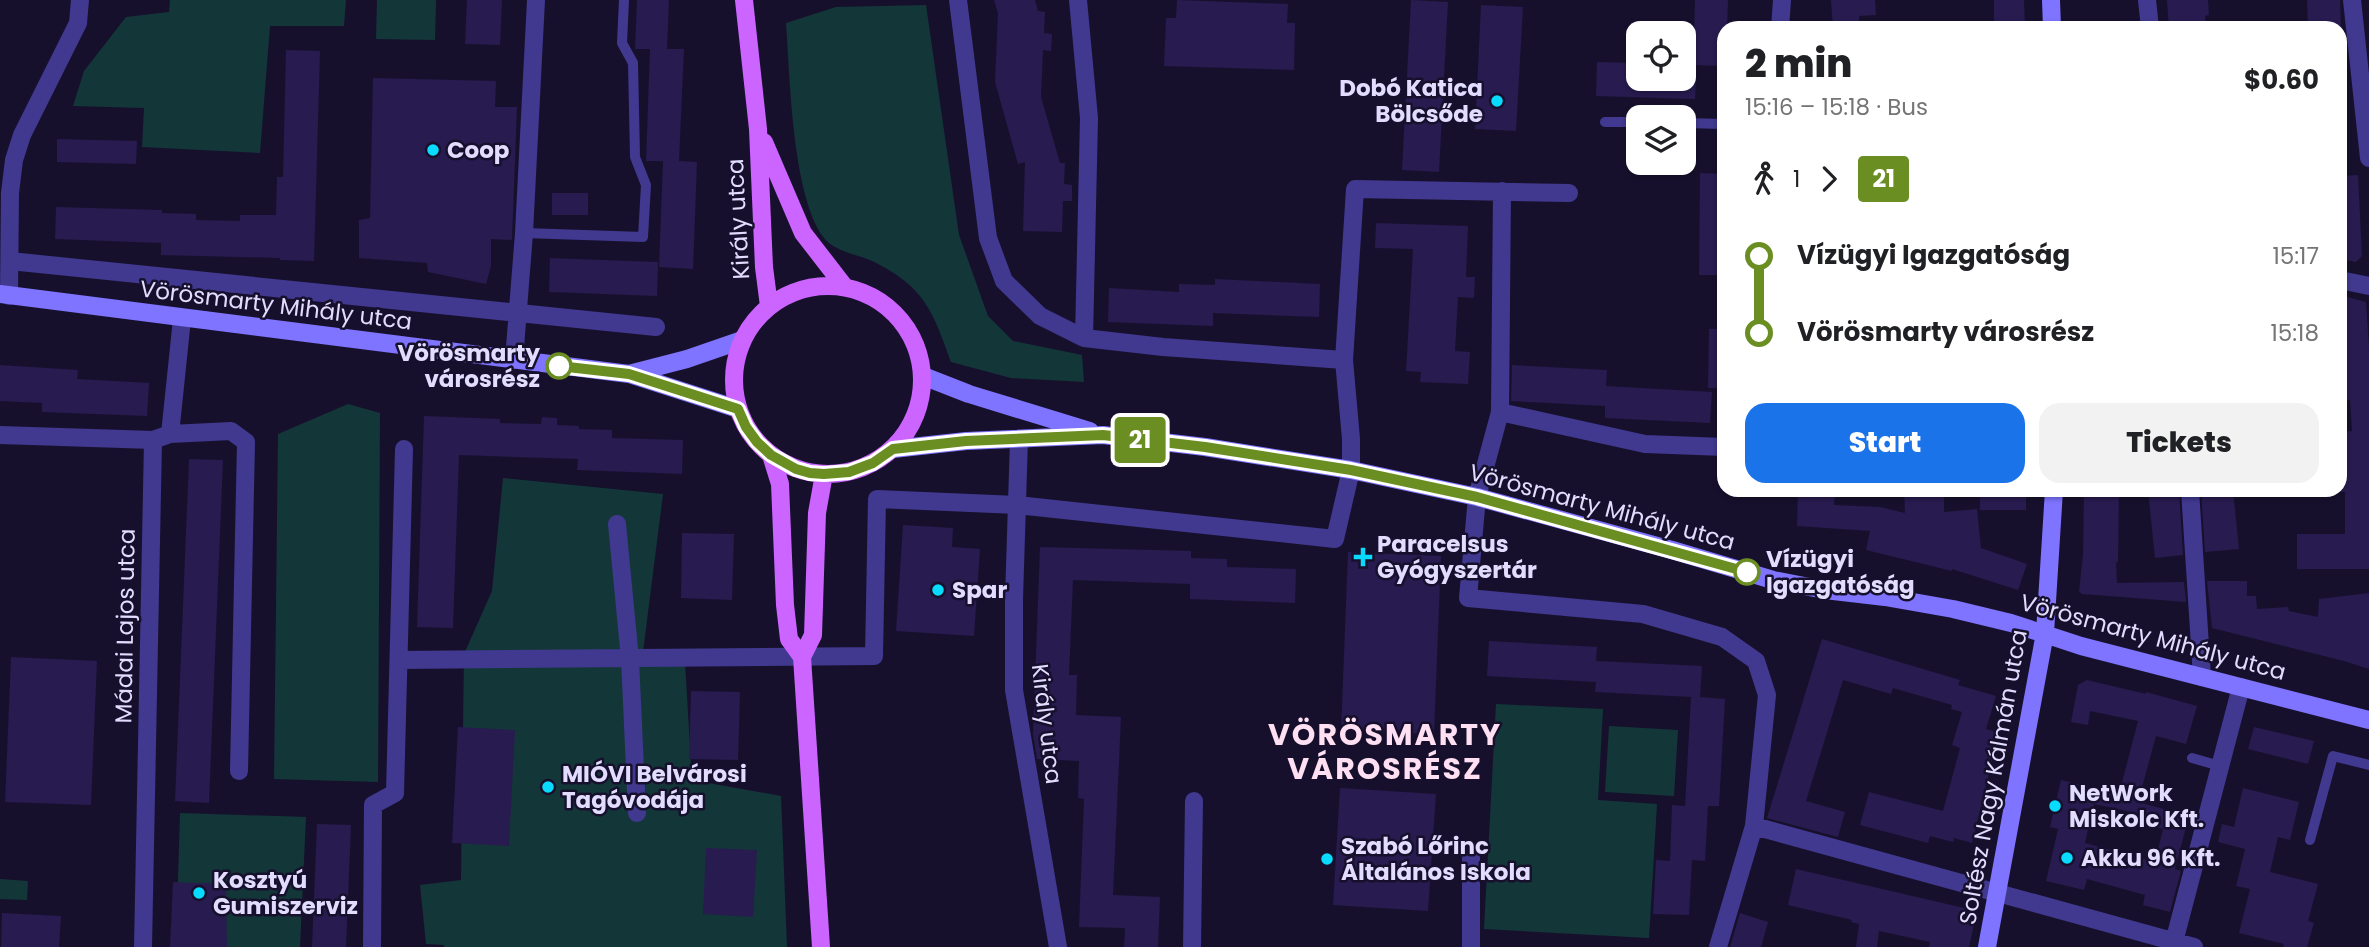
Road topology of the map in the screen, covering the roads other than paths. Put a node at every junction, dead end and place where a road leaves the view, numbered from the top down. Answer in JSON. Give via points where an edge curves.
{"nodes":[{"id":1,"x":80,"y":0,"type":"edge"},
{"id":2,"x":536,"y":0,"type":"edge"},
{"id":3,"x":624,"y":0,"type":"edge"},
{"id":4,"x":744,"y":0,"type":"edge"},
{"id":5,"x":958,"y":0,"type":"edge"},
{"id":6,"x":1078,"y":0,"type":"edge"},
{"id":7,"x":1782,"y":0,"type":"edge"},
{"id":8,"x":2051,"y":0,"type":"edge"},
{"id":9,"x":2147,"y":0,"type":"edge"},
{"id":10,"x":2352,"y":0,"type":"edge"},
{"id":11,"x":1780,"y":21,"type":"edge"},
{"id":12,"x":2052,"y":21,"type":"edge"},
{"id":13,"x":2149,"y":21,"type":"edge"},
{"id":14,"x":1605,"y":122,"type":"dead end"},
{"id":15,"x":1626,"y":122,"type":"edge"},
{"id":16,"x":1696,"y":123,"type":"edge"},
{"id":17,"x":1717,"y":124,"type":"edge"},
{"id":18,"x":758,"y":129,"type":"junction"},
{"id":19,"x":2369,"y":158,"type":"edge"},
{"id":20,"x":1502,"y":191,"type":"junction"},
{"id":21,"x":1569,"y":193,"type":"dead end"},
{"id":22,"x":524,"y":233,"type":"junction"},
{"id":23,"x":10,"y":261,"type":"junction"},
{"id":24,"x":2347,"y":281,"type":"edge"},
{"id":25,"x":844,"y":286,"type":"junction"},
{"id":26,"x":2369,"y":286,"type":"edge"},
{"id":27,"x":5,"y":295,"type":"edge"},
{"id":28,"x":769,"y":306,"type":"junction"},
{"id":29,"x":519,"y":314,"type":"junction"},
{"id":30,"x":182,"y":319,"type":"junction"},
{"id":31,"x":656,"y":327,"type":"dead end"},
{"id":32,"x":1084,"y":338,"type":"junction"},
{"id":33,"x":742,"y":340,"type":"junction"},
{"id":34,"x":514,"y":360,"type":"junction"},
{"id":35,"x":1344,"y":360,"type":"junction"},
{"id":36,"x":629,"y":374,"type":"junction"},
{"id":37,"x":923,"y":376,"type":"junction"},
{"id":38,"x":738,"y":409,"type":"junction"},
{"id":39,"x":1500,"y":412,"type":"junction"},
{"id":40,"x":0,"y":435,"type":"edge"},
{"id":41,"x":1103,"y":435,"type":"junction"},
{"id":42,"x":161,"y":437,"type":"junction"},
{"id":43,"x":1019,"y":439,"type":"junction"},
{"id":44,"x":1717,"y":447,"type":"edge"},
{"id":45,"x":404,"y":449,"type":"dead end"},
{"id":46,"x":893,"y":449,"type":"junction"},
{"id":47,"x":771,"y":455,"type":"junction"},
{"id":48,"x":1351,"y":470,"type":"junction"},
{"id":49,"x":824,"y":474,"type":"junction"},
{"id":50,"x":1477,"y":497,"type":"junction"},
{"id":51,"x":2054,"y":497,"type":"edge"},
{"id":52,"x":2190,"y":497,"type":"edge"},
{"id":53,"x":1017,"y":505,"type":"junction"},
{"id":54,"x":617,"y":524,"type":"dead end"},
{"id":55,"x":2045,"y":633,"type":"junction"},
{"id":56,"x":802,"y":657,"type":"junction"},
{"id":57,"x":630,"y":659,"type":"junction"},
{"id":58,"x":399,"y":660,"type":"junction"},
{"id":59,"x":2202,"y":677,"type":"junction"},
{"id":60,"x":2241,"y":687,"type":"junction"},
{"id":61,"x":2369,"y":720,"type":"edge"},
{"id":62,"x":2192,"y":758,"type":"dead end"},
{"id":63,"x":2369,"y":765,"type":"edge"},
{"id":64,"x":2220,"y":766,"type":"junction"},
{"id":65,"x":239,"y":771,"type":"dead end"},
{"id":66,"x":1194,"y":801,"type":"dead end"},
{"id":67,"x":637,"y":813,"type":"dead end"},
{"id":68,"x":1754,"y":826,"type":"junction"},
{"id":69,"x":2310,"y":840,"type":"dead end"},
{"id":70,"x":1471,"y":858,"type":"dead end"},
{"id":71,"x":1996,"y":894,"type":"junction"},
{"id":72,"x":2174,"y":942,"type":"junction"},
{"id":73,"x":143,"y":947,"type":"edge"},
{"id":74,"x":372,"y":947,"type":"edge"},
{"id":75,"x":821,"y":947,"type":"edge"},
{"id":76,"x":1058,"y":947,"type":"edge"},
{"id":77,"x":1192,"y":947,"type":"edge"},
{"id":78,"x":1471,"y":947,"type":"edge"},
{"id":79,"x":1718,"y":947,"type":"edge"},
{"id":80,"x":1987,"y":947,"type":"edge"},
{"id":81,"x":2194,"y":947,"type":"edge"}],
"edges":[{"from":1,"to":23,"type":"street","via":[[78,23],[14,160]]},
{"from":2,"to":22,"type":"street"},
{"from":3,"to":22,"type":"lane","via":[[622,43],[633,63],[635,157],[646,185],[643,237]]},
{"from":4,"to":18,"type":"main road","name":"Király utca"},
{"from":5,"to":32,"type":"street","via":[[988,238],[1004,281],[1040,316]]},
{"from":6,"to":32,"type":"street","via":[[1089,118]]},
{"from":7,"to":11,"type":"street"},
{"from":8,"to":12,"type":"main road"},
{"from":9,"to":13,"type":"street"},
{"from":10,"to":19,"type":"street"},
{"from":14,"to":15,"type":"lane"},
{"from":16,"to":17,"type":"lane"},
{"from":18,"to":25,"type":"main road","name":"Király utca","via":[[803,233]]},
{"from":18,"to":28,"type":"main road","name":"Király utca"},
{"from":20,"to":21,"type":"street"},
{"from":20,"to":35,"type":"street","via":[[1355,189]]},
{"from":20,"to":39,"type":"street"},
{"from":22,"to":29,"type":"street"},
{"from":23,"to":27,"type":"street"},
{"from":23,"to":29,"type":"street"},
{"from":24,"to":26,"type":"street"},
{"from":25,"to":28,"type":"main road","via":[[797,290]]},
{"from":25,"to":37,"type":"main road","via":[[865,292],[899,317],[912,335]]},
{"from":27,"to":30,"type":"main road","name":"Vörösmarty Mihály utca"},
{"from":28,"to":33,"type":"main road"},
{"from":29,"to":31,"type":"street"},
{"from":29,"to":34,"type":"street"},
{"from":30,"to":34,"type":"main road","name":"Vörösmarty Mihály utca"},
{"from":30,"to":42,"type":"street","name":"Mádai Lajos utca"},
{"from":32,"to":35,"type":"street"},
{"from":33,"to":36,"type":"main road","name":"Vörösmarty Mihály utca"},
{"from":33,"to":38,"type":"main road","via":[[733,374]]},
{"from":34,"to":36,"type":"main road","name":"Vörösmarty Mihály utca"},
{"from":35,"to":48,"type":"street"},
{"from":36,"to":38,"type":"main road","name":"Vörösmarty Mihály utca"},
{"from":37,"to":41,"type":"main road","name":"Vörösmarty Mihály utca"},
{"from":37,"to":46,"type":"main road","via":[[916,416]]},
{"from":38,"to":47,"type":"main road","via":[[746,427]]},
{"from":39,"to":44,"type":"street","via":[[1645,443]]},
{"from":39,"to":50,"type":"street"},
{"from":40,"to":42,"type":"street"},
{"from":41,"to":43,"type":"main road","name":"Vörösmarty Mihály utca"},
{"from":41,"to":48,"type":"main road","name":"Vörösmarty Mihály utca"},
{"from":42,"to":65,"type":"street","via":[[231,431],[246,442]]},
{"from":42,"to":73,"type":"street","name":"Mádai Lajos utca"},
{"from":43,"to":46,"type":"main road","name":"Vörösmarty Mihály utca"},
{"from":43,"to":53,"type":"street","name":"Király utca"},
{"from":45,"to":58,"type":"street"},
{"from":46,"to":49,"type":"main road","via":[[849,472]]},
{"from":47,"to":49,"type":"main road","via":[[796,469]]},
{"from":47,"to":56,"type":"main road","via":[[780,484],[789,639]]},
{"from":48,"to":50,"type":"main road","name":"Vörösmarty Mihály utca"},
{"from":48,"to":53,"type":"street","via":[[1335,539]]},
{"from":49,"to":56,"type":"main road","via":[[817,513],[813,635]]},
{"from":50,"to":55,"type":"main road","name":"Vörösmarty Mihály utca","via":[[1773,580],[1953,609]]},
{"from":50,"to":68,"type":"street","via":[[1468,598],[1643,614],[1722,638],[1756,660],[1767,695]]},
{"from":51,"to":55,"type":"main road","name":"Soltész Nagy Kálmán utca"},
{"from":52,"to":59,"type":"street"},
{"from":53,"to":56,"type":"street","via":[[877,499],[874,656]]},
{"from":53,"to":76,"type":"street","name":"Király utca","via":[[1014,690]]},
{"from":54,"to":57,"type":"street"},
{"from":55,"to":59,"type":"main road","name":"Vörösmarty Mihály utca"},
{"from":55,"to":71,"type":"main road","name":"Soltész Nagy Kálmán utca"},
{"from":56,"to":57,"type":"street"},
{"from":56,"to":75,"type":"main road"},
{"from":57,"to":58,"type":"street"},
{"from":57,"to":67,"type":"street"},
{"from":58,"to":74,"type":"street","via":[[395,793],[373,805]]},
{"from":59,"to":60,"type":"main road","name":"Vörösmarty Mihály utca"},
{"from":60,"to":61,"type":"main road","name":"Vörösmarty Mihály utca"},
{"from":60,"to":64,"type":"street"},
{"from":62,"to":64,"type":"lane"},
{"from":63,"to":69,"type":"lane","via":[[2333,756]]},
{"from":64,"to":72,"type":"street"},
{"from":66,"to":77,"type":"street"},
{"from":68,"to":71,"type":"street"},
{"from":68,"to":79,"type":"street"},
{"from":70,"to":78,"type":"street"},
{"from":71,"to":72,"type":"street"},
{"from":71,"to":80,"type":"main road","name":"Soltész Nagy Kálmán utca"},
{"from":72,"to":81,"type":"street"}]}
